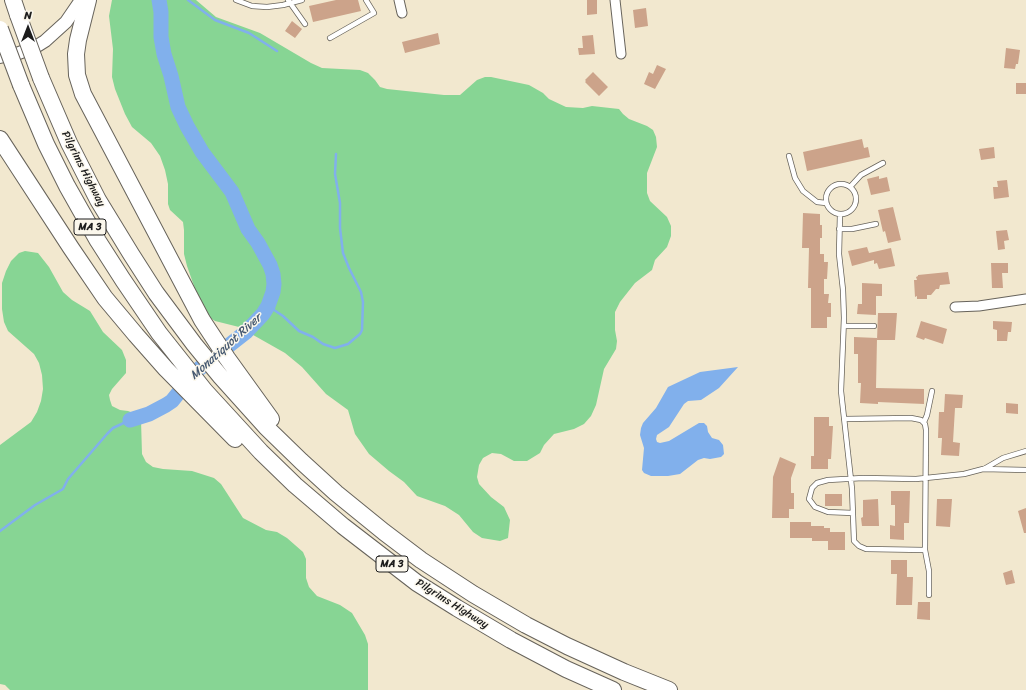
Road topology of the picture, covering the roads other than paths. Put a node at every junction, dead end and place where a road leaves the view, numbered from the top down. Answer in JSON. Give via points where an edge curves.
{"nodes":[{"id":1,"x":81,"y":0,"type":"edge"},
{"id":2,"x":88,"y":0,"type":"edge"},
{"id":3,"x":236,"y":0,"type":"edge"},
{"id":4,"x":302,"y":0,"type":"edge"},
{"id":5,"x":366,"y":0,"type":"edge"},
{"id":6,"x":399,"y":0,"type":"edge"},
{"id":7,"x":615,"y":0,"type":"edge"},
{"id":8,"x":289,"y":2,"type":"edge"},
{"id":9,"x":15,"y":8,"type":"edge"},
{"id":10,"x":402,"y":13,"type":"dead end"},
{"id":11,"x":305,"y":24,"type":"dead end"},
{"id":12,"x":0,"y":28,"type":"edge"},
{"id":13,"x":330,"y":38,"type":"dead end"},
{"id":14,"x":621,"y":54,"type":"dead end"},
{"id":15,"x":0,"y":57,"type":"edge"},
{"id":16,"x":0,"y":139,"type":"edge"},
{"id":17,"x":789,"y":156,"type":"dead end"},
{"id":18,"x":883,"y":163,"type":"dead end"},
{"id":19,"x":850,"y":187,"type":"junction"},
{"id":20,"x":826,"y":203,"type":"junction"},
{"id":21,"x":840,"y":214,"type":"junction"},
{"id":22,"x":876,"y":224,"type":"dead end"},
{"id":23,"x":839,"y":229,"type":"junction"},
{"id":24,"x":1026,"y":300,"type":"edge"},
{"id":25,"x":954,"y":307,"type":"dead end"},
{"id":26,"x":844,"y":326,"type":"junction"},
{"id":27,"x":874,"y":326,"type":"dead end"},
{"id":28,"x":227,"y":372,"type":"junction"},
{"id":29,"x":932,"y":391,"type":"dead end"},
{"id":30,"x":201,"y":396,"type":"junction"},
{"id":31,"x":844,"y":418,"type":"junction"},
{"id":32,"x":924,"y":422,"type":"junction"},
{"id":33,"x":1026,"y":451,"type":"edge"},
{"id":34,"x":984,"y":469,"type":"junction"},
{"id":35,"x":1026,"y":470,"type":"edge"},
{"id":36,"x":926,"y":478,"type":"junction"},
{"id":37,"x":852,"y":479,"type":"junction"},
{"id":38,"x":853,"y":513,"type":"junction"},
{"id":39,"x":924,"y":550,"type":"junction"},
{"id":40,"x":929,"y":596,"type":"dead end"},
{"id":41,"x":613,"y":690,"type":"edge"},
{"id":42,"x":669,"y":690,"type":"edge"}],
"edges":[{"from":1,"to":15,"type":"main road","via":[[66,22],[45,41],[19,53]]},
{"from":2,"to":28,"type":"highway","via":[[76,47],[76,68],[80,87]]},
{"from":3,"to":8,"type":"lane","via":[[259,7]]},
{"from":4,"to":8,"type":"lane"},
{"from":5,"to":13,"type":"lane","via":[[374,13]]},
{"from":6,"to":10,"type":"street"},
{"from":7,"to":14,"type":"street"},
{"from":8,"to":11,"type":"lane"},
{"from":9,"to":28,"type":"highway","name":"Pilgrims Highway","number":"MA 3","bridge":true,"via":[[69,143],[98,200],[156,293],[194,344]]},
{"from":12,"to":30,"type":"highway","name":"Pilgrims Highway","number":"MA 3","bridge":true,"via":[[46,144],[90,227]]},
{"from":16,"to":30,"type":"highway","via":[[96,285],[166,369]]},
{"from":17,"to":20,"type":"lane","via":[[795,178],[803,191],[817,202]]},
{"from":18,"to":19,"type":"lane","via":[[861,175]]},
{"from":19,"to":20,"type":"lane","via":[[832,187],[826,194]]},
{"from":19,"to":21,"type":"lane","via":[[856,194],[855,205],[850,211]]},
{"from":20,"to":21,"type":"lane","via":[[832,211]]},
{"from":21,"to":23,"type":"lane"},
{"from":22,"to":23,"type":"lane"},
{"from":23,"to":26,"type":"lane"},
{"from":24,"to":25,"type":"street"},
{"from":26,"to":27,"type":"lane"},
{"from":26,"to":31,"type":"lane","via":[[841,384]]},
{"from":28,"to":42,"type":"highway","name":"Pilgrims Highway","number":"MA 3","via":[[347,503],[421,560],[499,610],[539,632]]},
{"from":29,"to":32,"type":"lane","via":[[928,415]]},
{"from":30,"to":41,"type":"highway","name":"Pilgrims Highway","number":"MA 3","via":[[343,526],[417,582],[539,655]]},
{"from":31,"to":32,"type":"lane","via":[[911,418]]},
{"from":31,"to":37,"type":"lane"},
{"from":32,"to":36,"type":"lane"},
{"from":33,"to":34,"type":"lane","via":[[1003,458]]},
{"from":34,"to":35,"type":"lane"},
{"from":34,"to":36,"type":"lane"},
{"from":36,"to":37,"type":"lane"},
{"from":36,"to":39,"type":"lane"},
{"from":37,"to":38,"type":"lane"},
{"from":37,"to":38,"type":"lane","via":[[824,480],[817,483],[812,488],[809,499],[812,505],[824,511]]},
{"from":38,"to":39,"type":"lane","via":[[854,537],[859,546],[866,549]]},
{"from":39,"to":40,"type":"lane","via":[[929,571]]}]}
